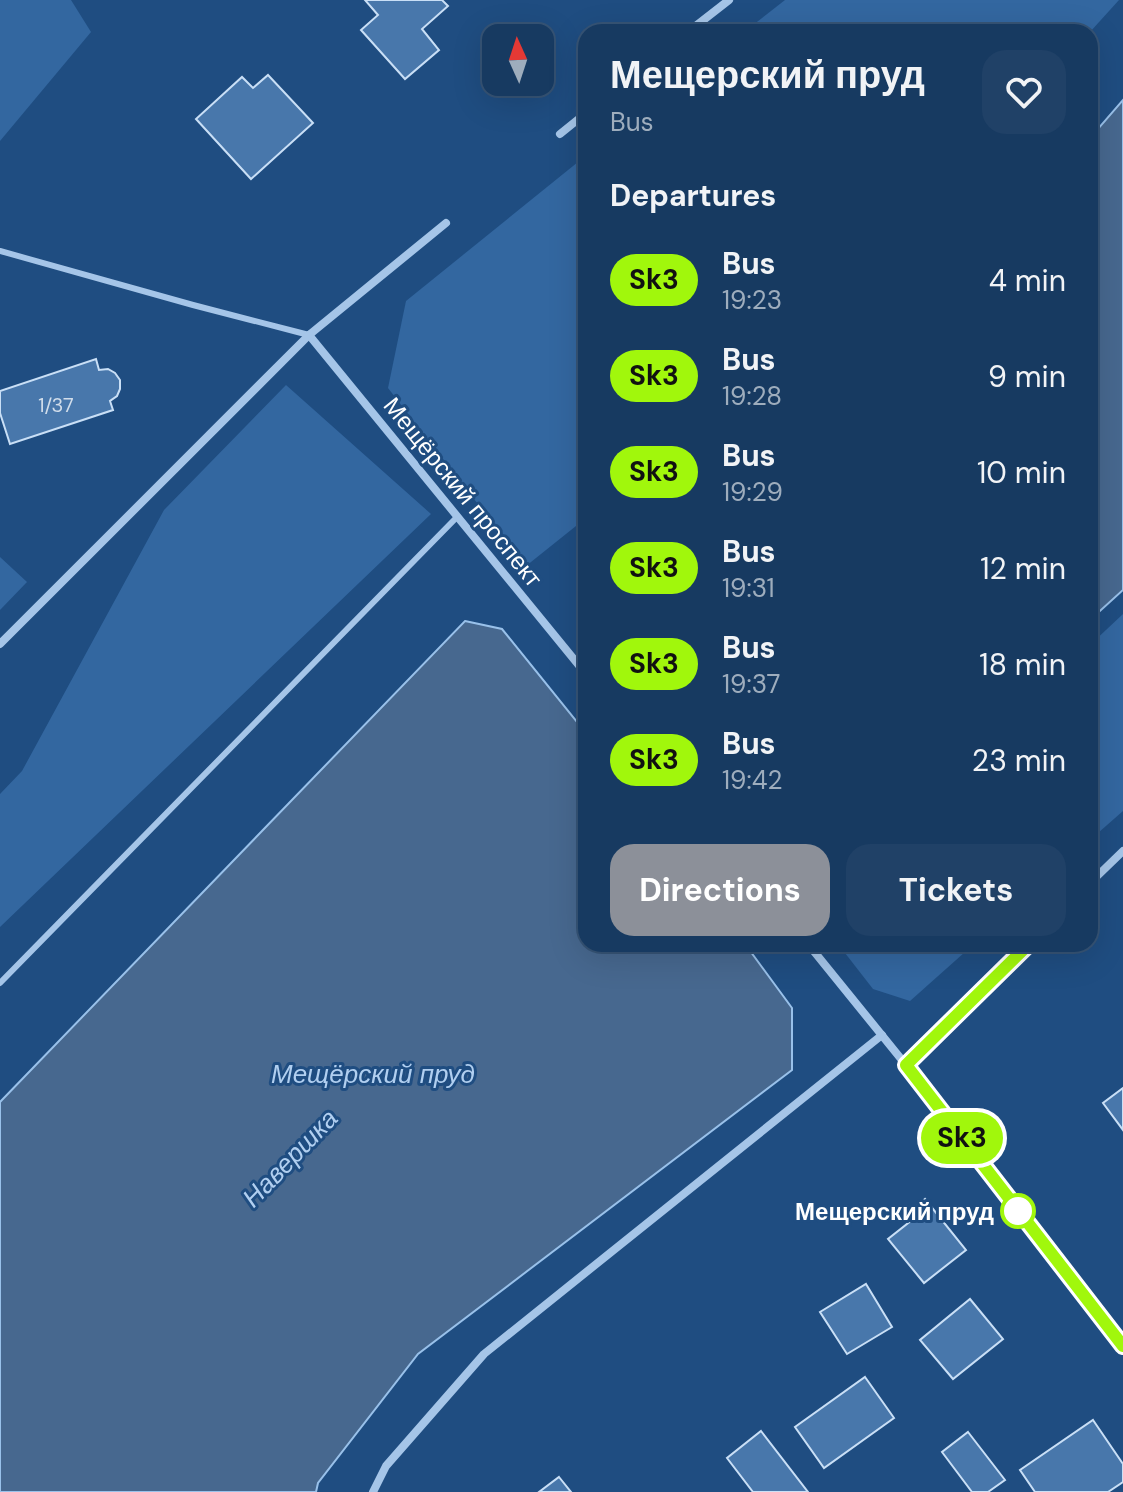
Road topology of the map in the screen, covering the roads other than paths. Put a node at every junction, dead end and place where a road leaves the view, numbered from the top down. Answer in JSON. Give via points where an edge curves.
{"nodes":[{"id":1,"x":729,"y":0,"type":"edge"},
{"id":2,"x":698,"y":24,"type":"edge"},
{"id":3,"x":578,"y":119,"type":"edge"},
{"id":4,"x":560,"y":134,"type":"dead end"},
{"id":5,"x":446,"y":223,"type":"dead end"},
{"id":6,"x":0,"y":251,"type":"edge"},
{"id":7,"x":309,"y":335,"type":"junction"},
{"id":8,"x":457,"y":517,"type":"junction"},
{"id":9,"x":0,"y":644,"type":"edge"},
{"id":10,"x":578,"y":664,"type":"edge"},
{"id":11,"x":1123,"y":851,"type":"edge"},
{"id":12,"x":1098,"y":875,"type":"edge"},
{"id":13,"x":815,"y":952,"type":"edge"},
{"id":14,"x":1021,"y":952,"type":"edge"},
{"id":15,"x":0,"y":983,"type":"edge"},
{"id":16,"x":882,"y":1035,"type":"junction"},
{"id":17,"x":906,"y":1065,"type":"junction"},
{"id":18,"x":1123,"y":1347,"type":"edge"},
{"id":19,"x":373,"y":1492,"type":"edge"}],
"edges":[{"from":1,"to":2,"type":"street"},
{"from":3,"to":4,"type":"street"},
{"from":5,"to":7,"type":"street"},
{"from":6,"to":7,"type":"lane"},
{"from":7,"to":8,"type":"street","name":"Мещёрский проспект"},
{"from":7,"to":9,"type":"street"},
{"from":8,"to":10,"type":"street","name":"Мещёрский проспект"},
{"from":8,"to":15,"type":"lane"},
{"from":11,"to":12,"type":"street"},
{"from":13,"to":16,"type":"street"},
{"from":14,"to":17,"type":"street"},
{"from":16,"to":17,"type":"street"},
{"from":16,"to":19,"type":"street","via":[[484,1354],[386,1466]]},
{"from":17,"to":18,"type":"street"}]}
